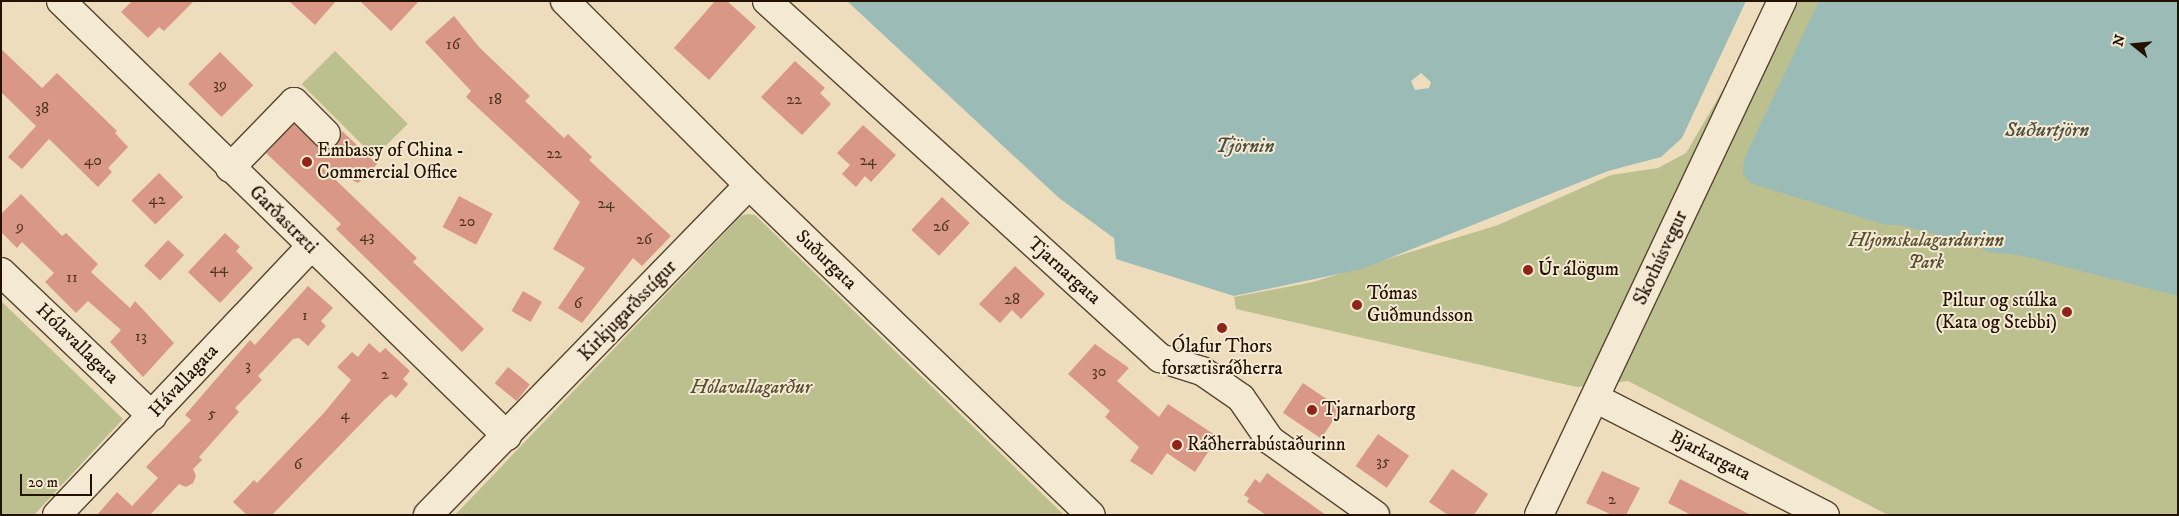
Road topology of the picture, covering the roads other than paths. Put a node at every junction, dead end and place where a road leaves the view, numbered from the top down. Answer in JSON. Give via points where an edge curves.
{"nodes":[{"id":1,"x":61,"y":1,"type":"edge"},
{"id":2,"x":565,"y":1,"type":"edge"},
{"id":3,"x":768,"y":1,"type":"edge"},
{"id":4,"x":1782,"y":1,"type":"edge"},
{"id":5,"x":326,"y":134,"type":"dead end"},
{"id":6,"x":230,"y":168,"type":"junction"},
{"id":7,"x":749,"y":185,"type":"junction"},
{"id":8,"x":310,"y":247,"type":"junction"},
{"id":9,"x":1,"y":272,"type":"edge"},
{"id":10,"x":1596,"y":398,"type":"junction"},
{"id":11,"x":152,"y":416,"type":"junction"},
{"id":12,"x":508,"y":436,"type":"junction"},
{"id":13,"x":57,"y":515,"type":"edge"},
{"id":14,"x":428,"y":515,"type":"edge"},
{"id":15,"x":1091,"y":515,"type":"edge"},
{"id":16,"x":1375,"y":515,"type":"edge"},
{"id":17,"x":1539,"y":515,"type":"edge"},
{"id":18,"x":1825,"y":515,"type":"edge"}],
"edges":[{"from":1,"to":6,"type":"street","name":"Garðastræti"},
{"from":2,"to":7,"type":"street","name":"Suðurgata"},
{"from":3,"to":16,"type":"street","name":"Tjarnargata","via":[[1160,358],[1202,370],[1241,398],[1270,440]]},
{"from":4,"to":10,"type":"street","name":"Skothúsvegur"},
{"from":5,"to":6,"type":"street","via":[[294,102]]},
{"from":6,"to":8,"type":"street","name":"Garðastræti"},
{"from":7,"to":12,"type":"street","name":"Kirkjugarðsstígur"},
{"from":7,"to":15,"type":"street","name":"Suðurgata"},
{"from":8,"to":11,"type":"street","name":"Hávallagata"},
{"from":8,"to":12,"type":"street","name":"Garðastræti"},
{"from":9,"to":11,"type":"street","name":"Hólavallagata"},
{"from":10,"to":17,"type":"street","name":"Skothúsvegur"},
{"from":10,"to":18,"type":"street","name":"Bjarkargata"},
{"from":11,"to":13,"type":"street","name":"Hávallagata"},
{"from":12,"to":14,"type":"street","name":"Kirkjugarðsstígur"}]}
